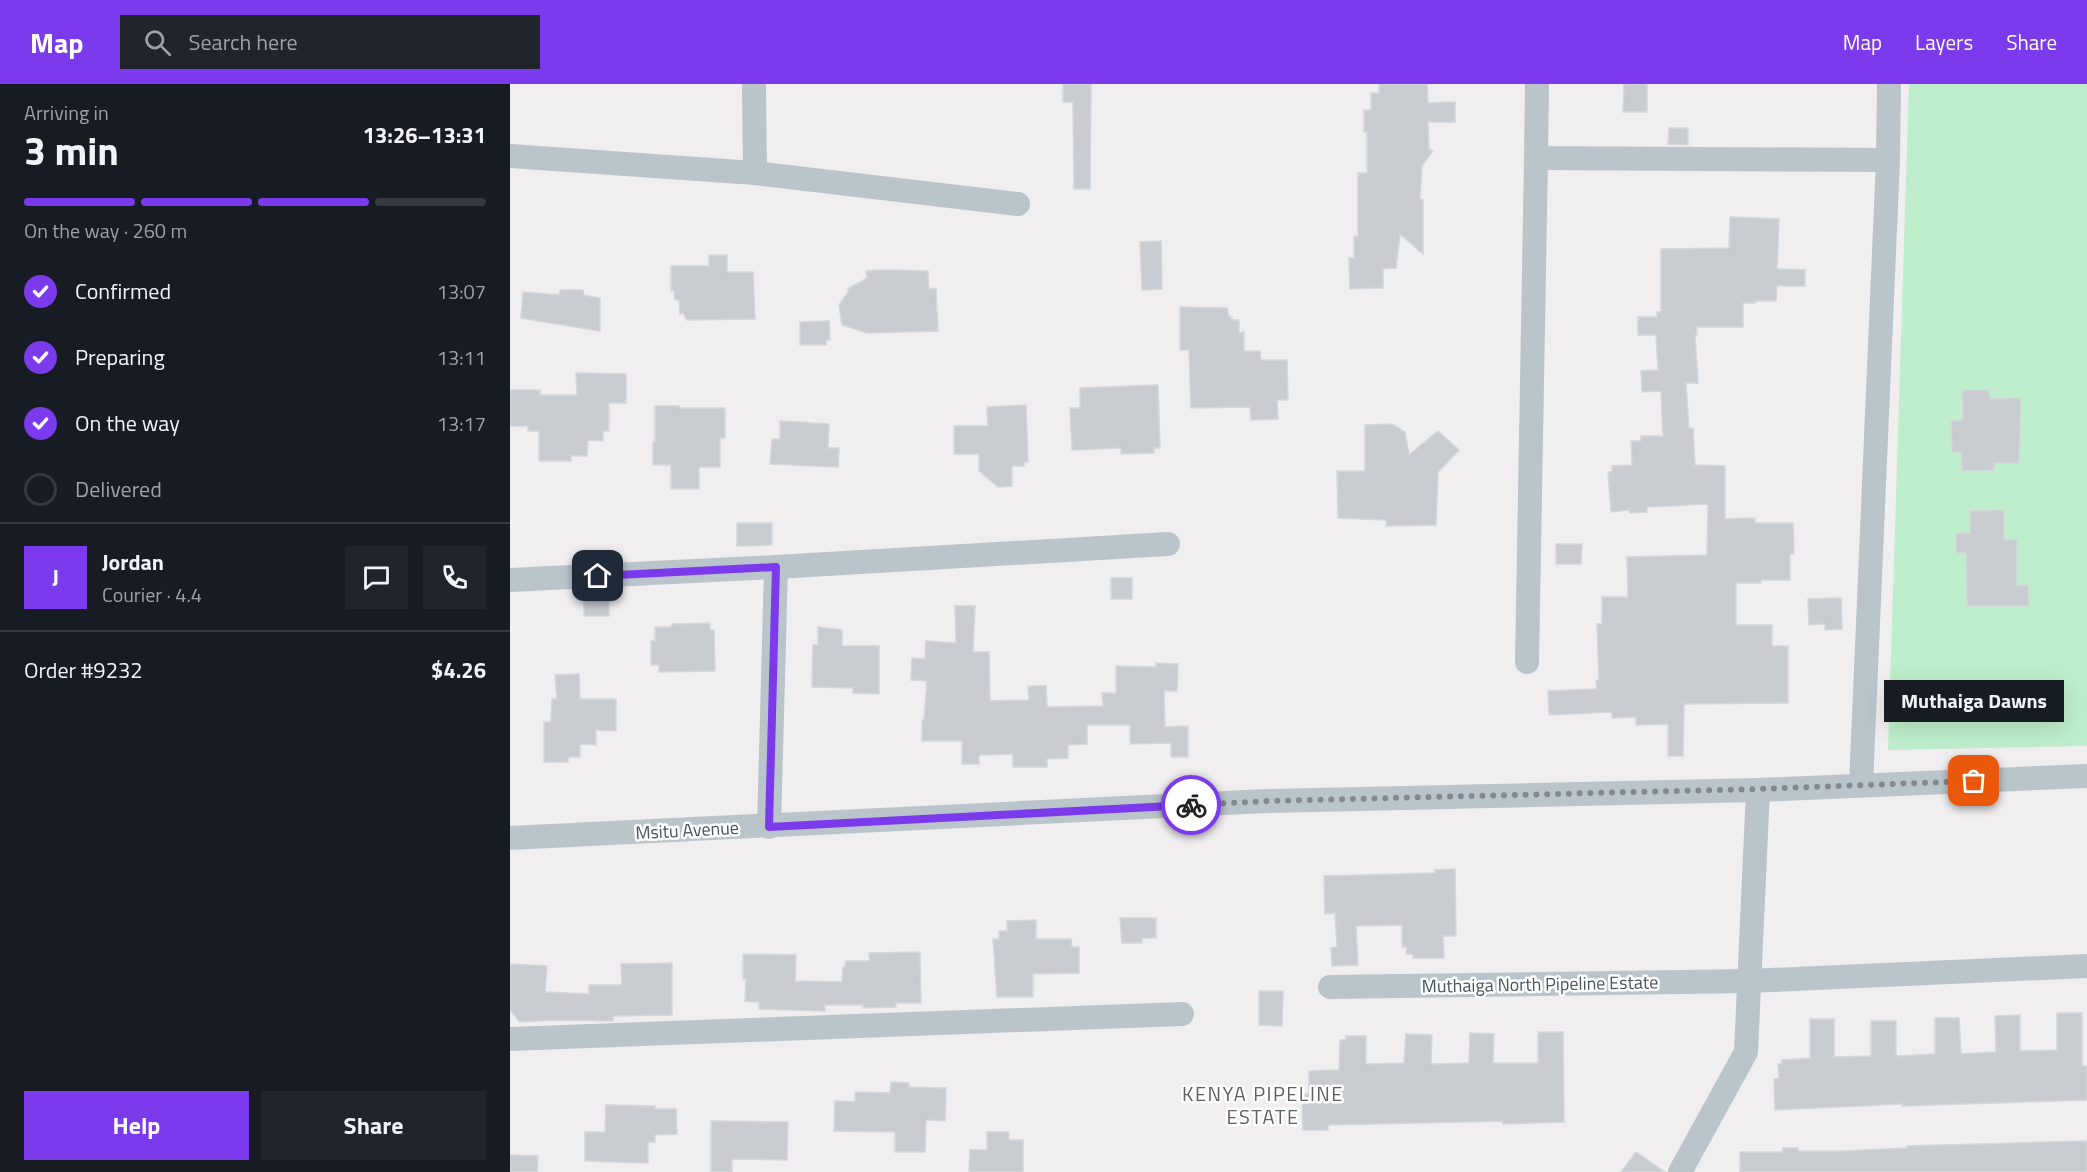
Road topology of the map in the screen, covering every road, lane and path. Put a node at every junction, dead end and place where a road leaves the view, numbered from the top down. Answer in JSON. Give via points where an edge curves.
{"nodes":[{"id":1,"x":754,"y":84,"type":"edge"},
{"id":2,"x":1537,"y":84,"type":"edge"},
{"id":3,"x":1889,"y":84,"type":"edge"},
{"id":4,"x":510,"y":156,"type":"edge"},
{"id":5,"x":1536,"y":158,"type":"junction"},
{"id":6,"x":1888,"y":160,"type":"junction"},
{"id":7,"x":754,"y":173,"type":"junction"},
{"id":8,"x":1018,"y":204,"type":"dead end"},
{"id":9,"x":1168,"y":544,"type":"dead end"},
{"id":10,"x":776,"y":567,"type":"junction"},
{"id":11,"x":510,"y":580,"type":"edge"},
{"id":12,"x":1527,"y":662,"type":"dead end"},
{"id":13,"x":2087,"y":776,"type":"edge"},
{"id":14,"x":1861,"y":785,"type":"junction"},
{"id":15,"x":1758,"y":789,"type":"junction"},
{"id":16,"x":769,"y":827,"type":"junction"},
{"id":17,"x":510,"y":838,"type":"edge"},
{"id":18,"x":2087,"y":966,"type":"edge"},
{"id":19,"x":1749,"y":981,"type":"junction"},
{"id":20,"x":1330,"y":987,"type":"dead end"},
{"id":21,"x":1182,"y":1014,"type":"dead end"},
{"id":22,"x":510,"y":1040,"type":"edge"},
{"id":23,"x":1680,"y":1172,"type":"edge"}],
"edges":[{"from":1,"to":7,"type":"street"},
{"from":2,"to":5,"type":"street"},
{"from":3,"to":6,"type":"street"},
{"from":4,"to":7,"type":"street"},
{"from":5,"to":6,"type":"street"},
{"from":5,"to":12,"type":"street"},
{"from":6,"to":14,"type":"street"},
{"from":7,"to":8,"type":"street"},
{"from":9,"to":10,"type":"street"},
{"from":10,"to":11,"type":"street"},
{"from":10,"to":16,"type":"street"},
{"from":13,"to":14,"type":"street","name":"Msitu Avenue"},
{"from":14,"to":15,"type":"street","name":"Msitu Avenue"},
{"from":15,"to":16,"type":"street","name":"Msitu Avenue","via":[[1268,801]]},
{"from":15,"to":19,"type":"street"},
{"from":16,"to":17,"type":"street","name":"Msitu Avenue"},
{"from":18,"to":19,"type":"street","name":"Muthaiga North Pipeline Estate"},
{"from":19,"to":20,"type":"street","name":"Muthaiga North Pipeline Estate"},
{"from":19,"to":23,"type":"street","via":[[1746,1052]]},
{"from":21,"to":22,"type":"street"}]}
